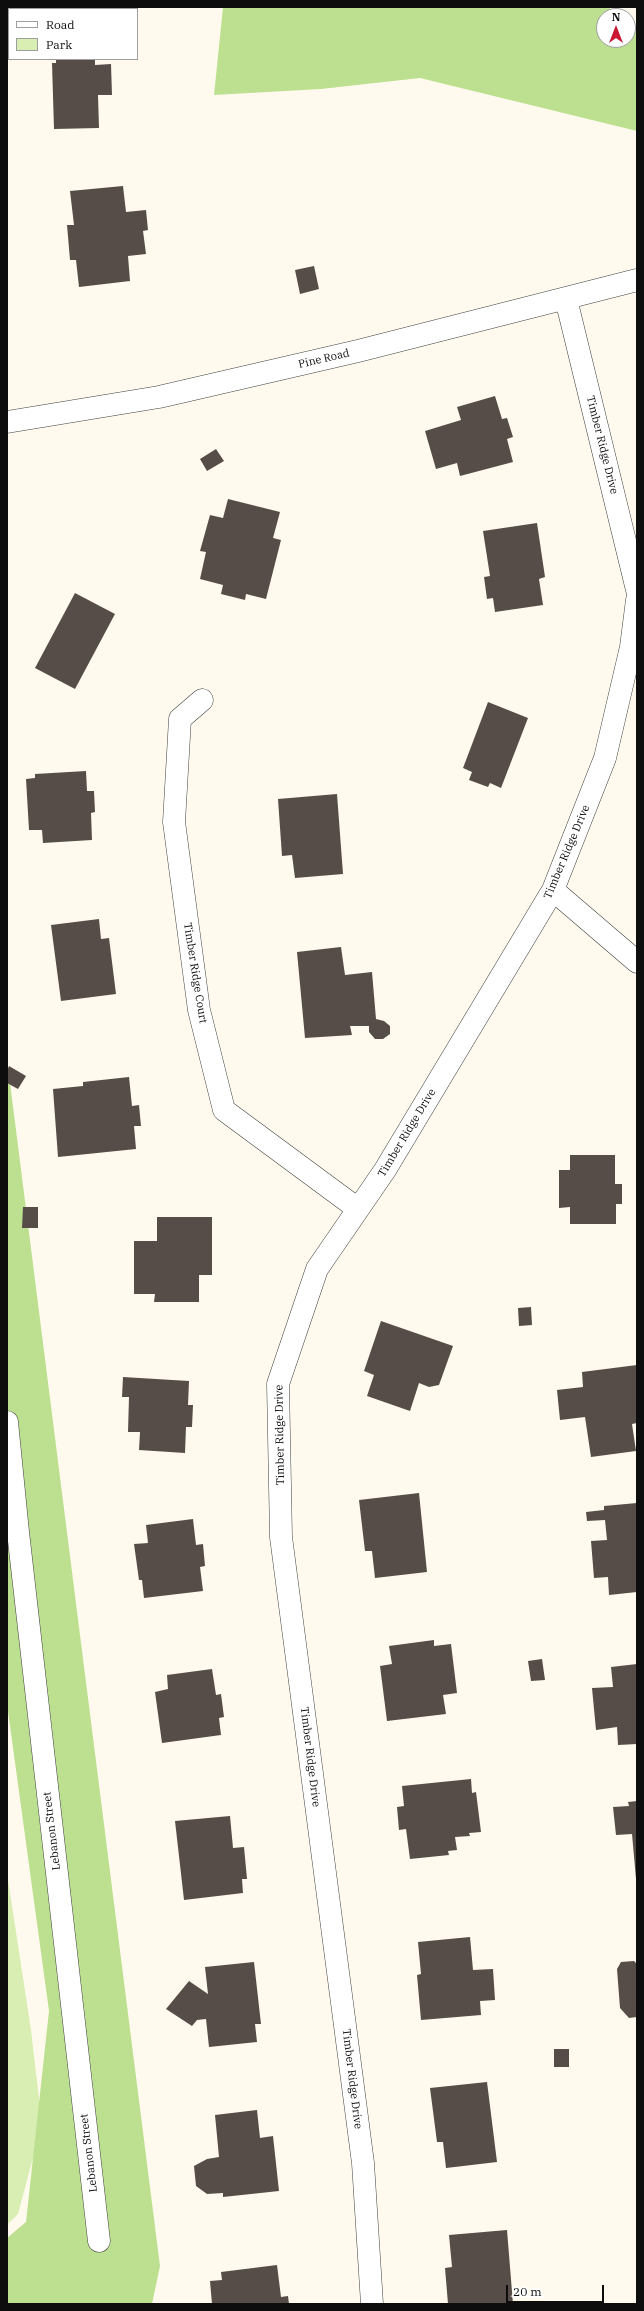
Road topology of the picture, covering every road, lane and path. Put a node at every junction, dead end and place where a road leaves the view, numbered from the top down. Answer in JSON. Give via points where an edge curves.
{"nodes":[{"id":1,"x":637,"y":280,"type":"edge"},
{"id":2,"x":566,"y":299,"type":"junction"},
{"id":3,"x":7,"y":422,"type":"edge"},
{"id":4,"x":637,"y":590,"type":"edge"},
{"id":5,"x":637,"y":600,"type":"edge"},
{"id":6,"x":202,"y":700,"type":"dead end"},
{"id":7,"x":553,"y":890,"type":"junction"},
{"id":8,"x":637,"y":962,"type":"edge"},
{"id":9,"x":358,"y":1209,"type":"junction"},
{"id":10,"x":7,"y":1422,"type":"edge"},
{"id":11,"x":99,"y":2241,"type":"dead end"},
{"id":12,"x":372,"y":2304,"type":"edge"}],
"edges":[{"from":1,"to":2,"type":"street","name":"Pine Road"},
{"from":2,"to":3,"type":"street","name":"Pine Road","via":[[159,397]]},
{"from":2,"to":4,"type":"street","name":"Timber Ridge Drive"},
{"from":5,"to":7,"type":"street","name":"Timber Ridge Drive","via":[[631,647],[605,758]]},
{"from":6,"to":9,"type":"street","name":"Timber Ridge Court","via":[[180,719],[174,822],[199,1010],[224,1110]]},
{"from":7,"to":8,"type":"street"},
{"from":7,"to":9,"type":"street","name":"Timber Ridge Drive","via":[[385,1170]]},
{"from":9,"to":12,"type":"street","name":"Timber Ridge Drive","via":[[317,1269],[278,1384],[281,1537],[363,2164]]},
{"from":10,"to":11,"type":"street","name":"Lebanon Street"}]}
